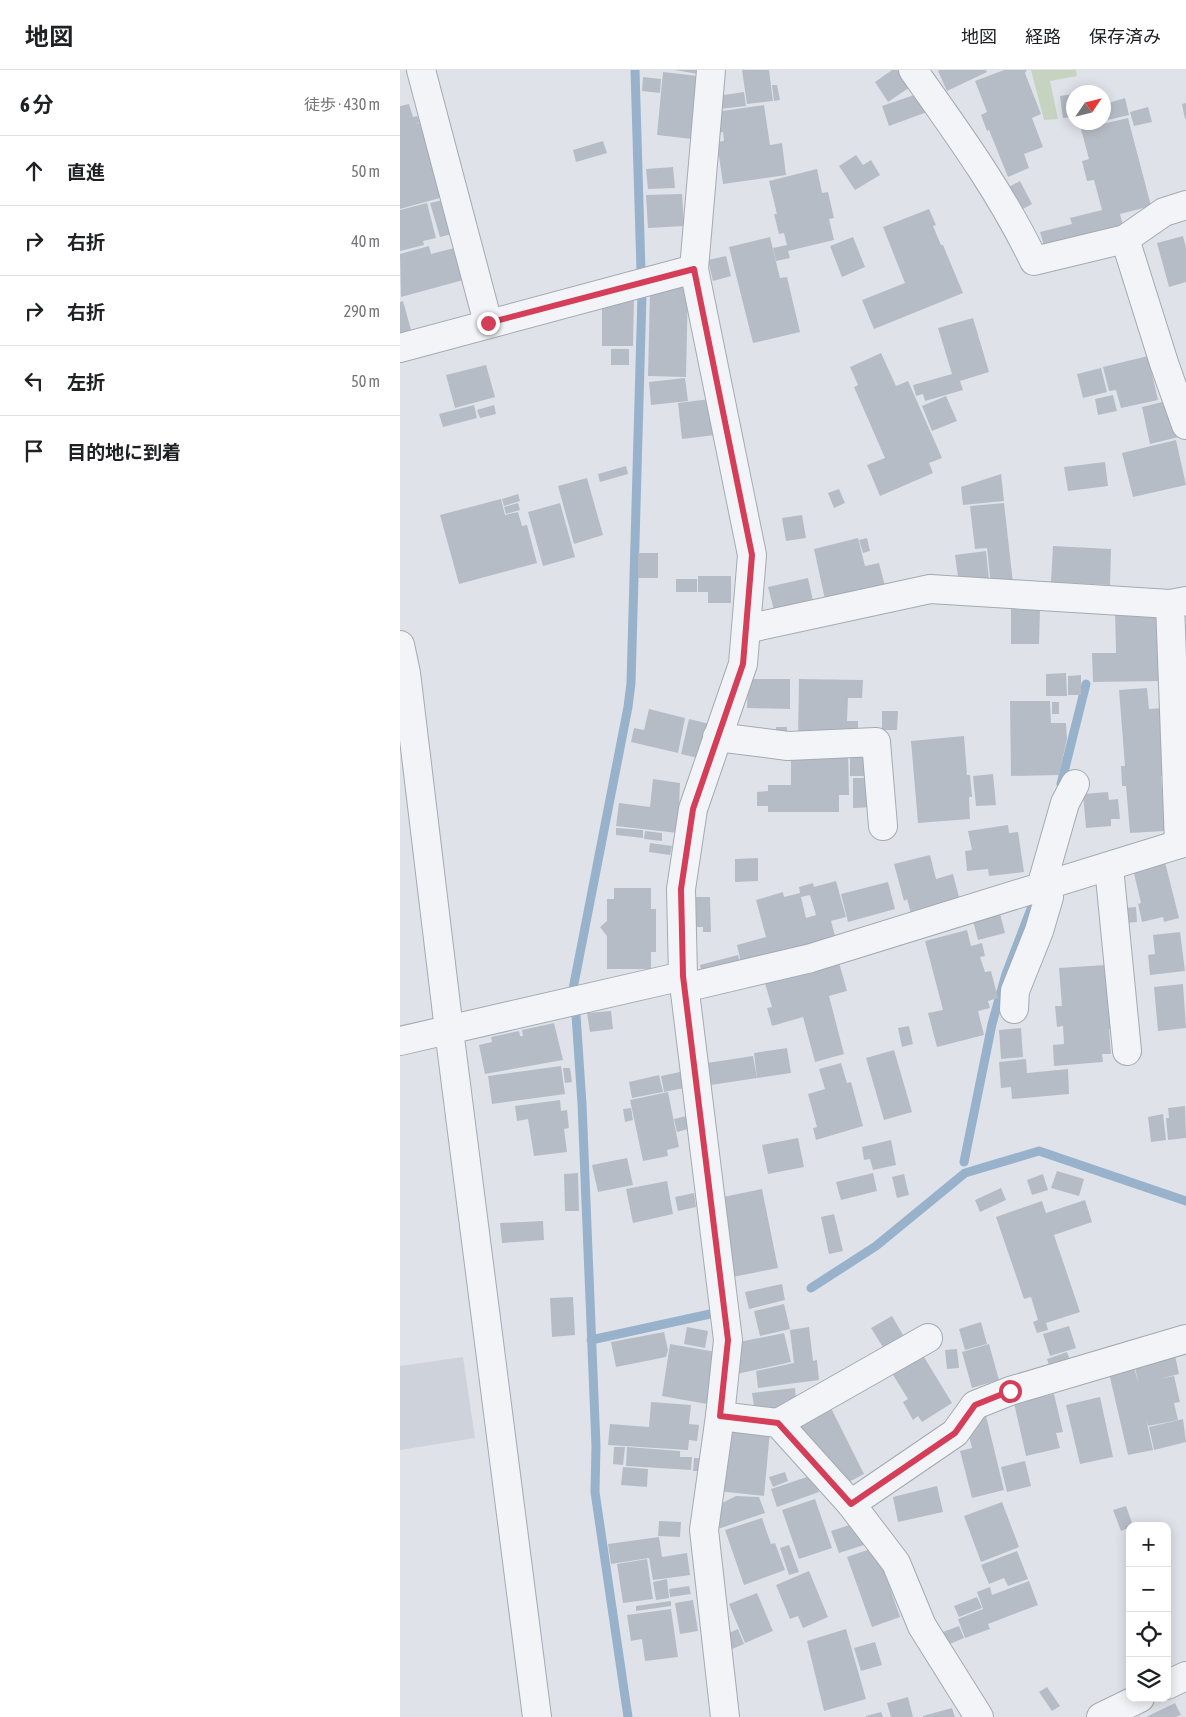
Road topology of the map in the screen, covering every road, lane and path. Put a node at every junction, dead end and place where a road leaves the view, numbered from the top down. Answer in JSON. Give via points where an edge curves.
{"nodes":[{"id":1,"x":422,"y":70,"type":"edge"},
{"id":2,"x":711,"y":70,"type":"edge"},
{"id":3,"x":913,"y":70,"type":"edge"},
{"id":4,"x":1186,"y":205,"type":"edge"},
{"id":5,"x":1125,"y":239,"type":"junction"},
{"id":6,"x":694,"y":269,"type":"junction"},
{"id":7,"x":488,"y":323,"type":"junction"},
{"id":8,"x":400,"y":348,"type":"edge"},
{"id":9,"x":1186,"y":425,"type":"edge"},
{"id":10,"x":1178,"y":602,"type":"edge"},
{"id":11,"x":746,"y":629,"type":"junction"},
{"id":12,"x":400,"y":645,"type":"edge"},
{"id":13,"x":717,"y":737,"type":"junction"},
{"id":14,"x":1075,"y":784,"type":"dead end"},
{"id":15,"x":883,"y":826,"type":"dead end"},
{"id":16,"x":1182,"y":843,"type":"edge"},
{"id":17,"x":1109,"y":867,"type":"junction"},
{"id":18,"x":1040,"y":887,"type":"junction"},
{"id":19,"x":684,"y":982,"type":"junction"},
{"id":20,"x":1014,"y":1010,"type":"dead end"},
{"id":21,"x":449,"y":1030,"type":"junction"},
{"id":22,"x":400,"y":1041,"type":"edge"},
{"id":23,"x":1126,"y":1051,"type":"dead end"},
{"id":24,"x":928,"y":1338,"type":"dead end"},
{"id":25,"x":1186,"y":1339,"type":"edge"},
{"id":26,"x":720,"y":1416,"type":"junction"},
{"id":27,"x":778,"y":1423,"type":"junction"},
{"id":28,"x":851,"y":1504,"type":"junction"},
{"id":29,"x":1186,"y":1676,"type":"edge"},
{"id":30,"x":1171,"y":1683,"type":"edge"},
{"id":31,"x":1133,"y":1702,"type":"edge"},
{"id":32,"x":1111,"y":1715,"type":"edge"},
{"id":33,"x":537,"y":1717,"type":"edge"},
{"id":34,"x":725,"y":1717,"type":"edge"},
{"id":35,"x":979,"y":1717,"type":"edge"}],
"edges":[{"from":1,"to":7,"type":"street"},
{"from":2,"to":6,"type":"street"},
{"from":3,"to":5,"type":"street","via":[[985,171],[1014,218],[1034,261]]},
{"from":4,"to":5,"type":"street","via":[[1164,212]]},
{"from":5,"to":9,"type":"street"},
{"from":6,"to":7,"type":"street"},
{"from":6,"to":11,"type":"street","via":[[752,555]]},
{"from":7,"to":8,"type":"street"},
{"from":10,"to":11,"type":"street","via":[[930,588]]},
{"from":10,"to":16,"type":"street"},
{"from":11,"to":13,"type":"street","via":[[743,664]]},
{"from":12,"to":21,"type":"street"},
{"from":13,"to":15,"type":"street","via":[[788,746],[876,742]]},
{"from":13,"to":19,"type":"street","via":[[693,809],[681,889]]},
{"from":14,"to":18,"type":"street","via":[[1065,802]]},
{"from":16,"to":17,"type":"street"},
{"from":17,"to":18,"type":"street"},
{"from":17,"to":23,"type":"street"},
{"from":18,"to":19,"type":"street","via":[[811,958]]},
{"from":18,"to":20,"type":"street","via":[[1049,897],[1015,990]]},
{"from":19,"to":21,"type":"street"},
{"from":19,"to":26,"type":"street","via":[[728,1340]]},
{"from":21,"to":22,"type":"street"},
{"from":21,"to":33,"type":"street"},
{"from":24,"to":27,"type":"street"},
{"from":25,"to":28,"type":"street","via":[[1010,1391],[975,1405],[955,1433]]},
{"from":26,"to":27,"type":"street"},
{"from":26,"to":34,"type":"street","via":[[704,1530]]},
{"from":27,"to":28,"type":"street"},
{"from":28,"to":35,"type":"street","via":[[896,1563],[922,1626]]},
{"from":29,"to":30,"type":"street"},
{"from":31,"to":32,"type":"street"}]}
